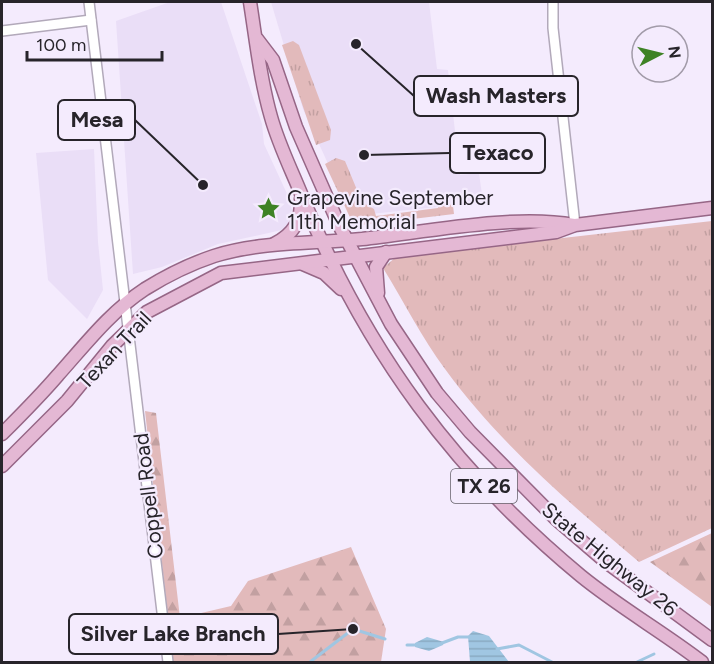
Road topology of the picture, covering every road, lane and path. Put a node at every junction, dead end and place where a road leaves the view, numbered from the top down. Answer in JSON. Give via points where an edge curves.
{"nodes":[{"id":1,"x":89,"y":2,"type":"edge"},
{"id":2,"x":250,"y":2,"type":"edge"},
{"id":3,"x":553,"y":2,"type":"edge"},
{"id":4,"x":91,"y":20,"type":"junction"},
{"id":5,"x":2,"y":31,"type":"edge"},
{"id":6,"x":257,"y":39,"type":"junction"},
{"id":7,"x":301,"y":194,"type":"junction"},
{"id":8,"x":712,"y":208,"type":"edge"},
{"id":9,"x":575,"y":225,"type":"junction"},
{"id":10,"x":347,"y":240,"type":"junction"},
{"id":11,"x":321,"y":242,"type":"junction"},
{"id":12,"x":273,"y":245,"type":"junction"},
{"id":13,"x":386,"y":252,"type":"junction"},
{"id":14,"x":356,"y":256,"type":"junction"},
{"id":15,"x":330,"y":259,"type":"junction"},
{"id":16,"x":300,"y":263,"type":"junction"},
{"id":17,"x":351,"y":303,"type":"junction"},
{"id":18,"x":125,"y":304,"type":"junction"},
{"id":19,"x":381,"y":305,"type":"junction"},
{"id":20,"x":128,"y":330,"type":"junction"},
{"id":21,"x":2,"y":434,"type":"edge"},
{"id":22,"x":2,"y":466,"type":"edge"},
{"id":23,"x":712,"y":640,"type":"edge"},
{"id":24,"x":168,"y":663,"type":"edge"},
{"id":25,"x":702,"y":663,"type":"edge"}],
"edges":[{"from":1,"to":4,"type":"street","name":"Coppell Road"},
{"from":2,"to":6,"type":"main road","name":"State Highway 26"},
{"from":3,"to":9,"type":"street"},
{"from":4,"to":5,"type":"street"},
{"from":4,"to":18,"type":"street","name":"Coppell Road"},
{"from":6,"to":7,"type":"main road","name":"State Highway 26","via":[[257,64],[271,119]]},
{"from":6,"to":10,"type":"main road","name":"State Highway 26","via":[[273,60],[296,127]]},
{"from":7,"to":11,"type":"main road","name":"State Highway 26"},
{"from":7,"to":12,"type":"main road","via":[[302,212],[295,229]]},
{"from":8,"to":9,"type":"main road"},
{"from":9,"to":10,"type":"main road","name":"Texan Trail","via":[[496,225]]},
{"from":9,"to":13,"type":"main road","name":"Texan Trail","via":[[556,232]]},
{"from":10,"to":11,"type":"main road","name":"Texan Trail"},
{"from":10,"to":14,"type":"main road","name":"State Highway 26","number":"TX 26"},
{"from":11,"to":12,"type":"main road","name":"Texan Trail"},
{"from":11,"to":15,"type":"main road","name":"State Highway 26","number":"TX 26"},
{"from":12,"to":18,"type":"main road","name":"Texan Trail","via":[[214,256],[188,266]]},
{"from":13,"to":14,"type":"main road","name":"Texan Trail"},
{"from":13,"to":19,"type":"main road","via":[[376,267]]},
{"from":14,"to":15,"type":"main road","name":"Texan Trail"},
{"from":14,"to":19,"type":"main road","name":"State Highway 26","number":"TX 26"},
{"from":15,"to":16,"type":"main road","name":"Texan Trail"},
{"from":15,"to":17,"type":"main road","name":"State Highway 26","number":"TX 26"},
{"from":16,"to":17,"type":"main road","number":"TX 26","via":[[324,273]]},
{"from":16,"to":20,"type":"main road","name":"Texan Trail","via":[[221,273],[154,308]]},
{"from":17,"to":25,"type":"main road","name":"State Highway 26","number":"TX 26","via":[[378,350],[469,471],[582,577]]},
{"from":18,"to":20,"type":"street","name":"Coppell Road"},
{"from":18,"to":21,"type":"main road","name":"Texan Trail"},
{"from":19,"to":23,"type":"main road","name":"State Highway 26","number":"TX 26","via":[[437,393],[539,503],[606,562]]},
{"from":20,"to":22,"type":"main road","name":"Texan Trail","via":[[67,401]]},
{"from":20,"to":24,"type":"street","name":"Coppell Road"}]}
